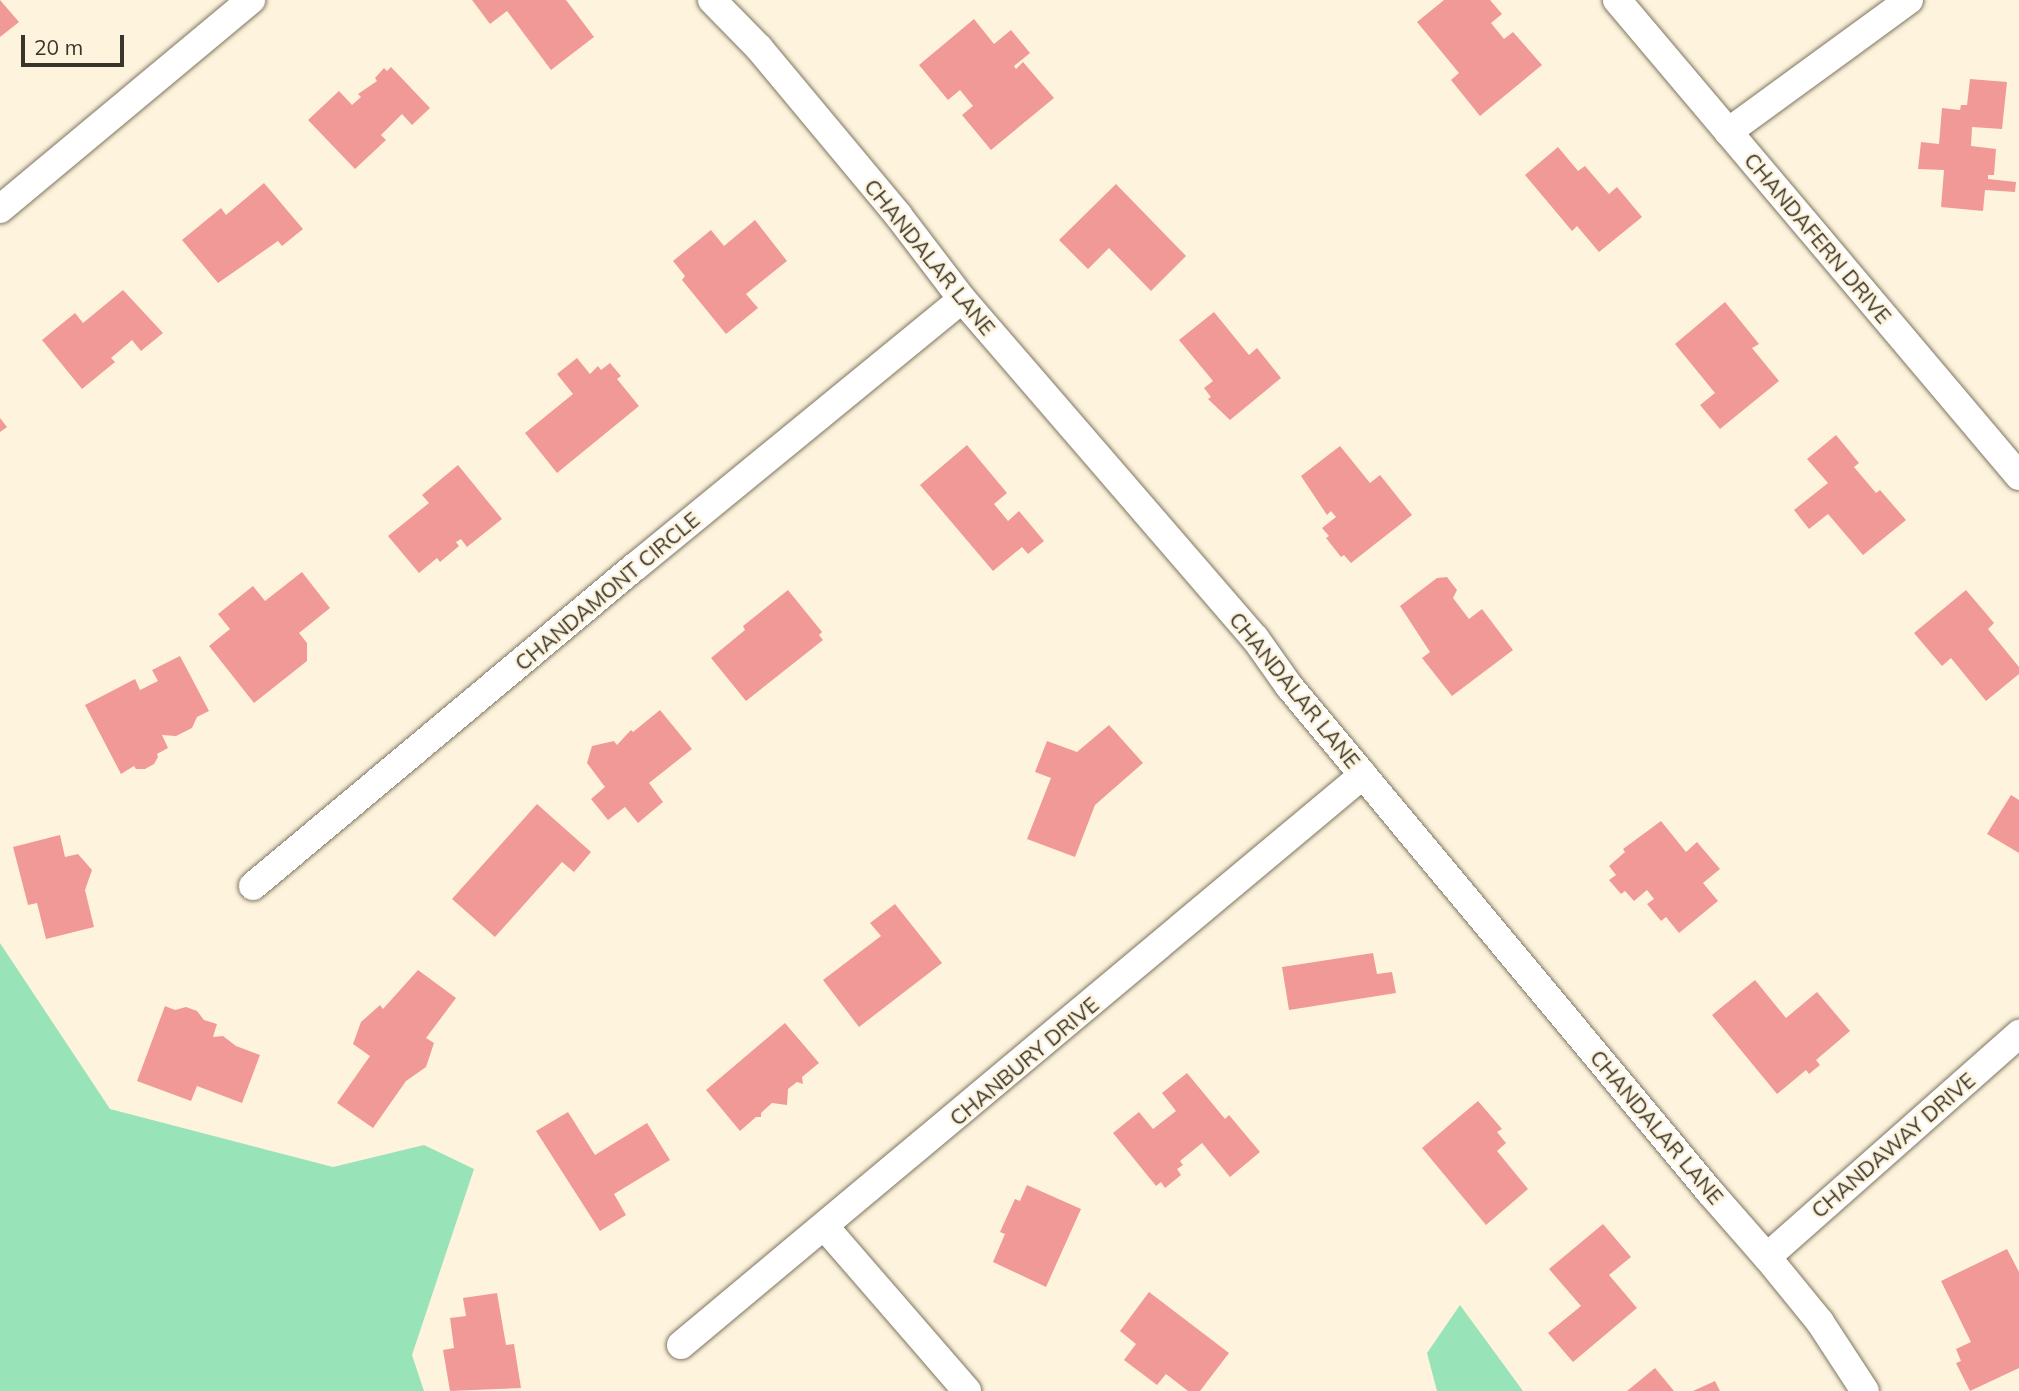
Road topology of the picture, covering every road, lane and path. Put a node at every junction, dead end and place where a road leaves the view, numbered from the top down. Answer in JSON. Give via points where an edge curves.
{"nodes":[{"id":1,"x":251,"y":0,"type":"edge"},
{"id":2,"x":712,"y":0,"type":"edge"},
{"id":3,"x":1617,"y":0,"type":"edge"},
{"id":4,"x":1909,"y":0,"type":"edge"},
{"id":5,"x":1728,"y":132,"type":"junction"},
{"id":6,"x":0,"y":209,"type":"edge"},
{"id":7,"x":962,"y":299,"type":"junction"},
{"id":8,"x":2019,"y":476,"type":"edge"},
{"id":9,"x":1363,"y":775,"type":"junction"},
{"id":10,"x":253,"y":886,"type":"dead end"},
{"id":11,"x":2019,"y":1034,"type":"edge"},
{"id":12,"x":825,"y":1227,"type":"junction"},
{"id":13,"x":1768,"y":1256,"type":"junction"},
{"id":14,"x":681,"y":1345,"type":"dead end"},
{"id":15,"x":967,"y":1391,"type":"edge"},
{"id":16,"x":1865,"y":1391,"type":"edge"}],
"edges":[{"from":1,"to":6,"type":"street"},
{"from":2,"to":7,"type":"street","name":"CHANDALAR LANE","via":[[794,90]]},
{"from":3,"to":5,"type":"street","name":"CHANDAFERN DRIVE"},
{"from":4,"to":5,"type":"street"},
{"from":5,"to":8,"type":"street","name":"CHANDAFERN DRIVE"},
{"from":7,"to":9,"type":"street","name":"CHANDALAR LANE","via":[[1255,638]]},
{"from":7,"to":10,"type":"street","name":"CHANDAMONT CIRCLE"},
{"from":9,"to":12,"type":"street","name":"CHANBURY DRIVE"},
{"from":9,"to":13,"type":"street","name":"CHANDALAR LANE"},
{"from":11,"to":13,"type":"street","name":"CHANDAWAY DRIVE"},
{"from":12,"to":14,"type":"street","name":"CHANBURY DRIVE"},
{"from":12,"to":15,"type":"street"},
{"from":13,"to":16,"type":"street","name":"CHANDALAR LANE","via":[[1820,1322]]}]}
